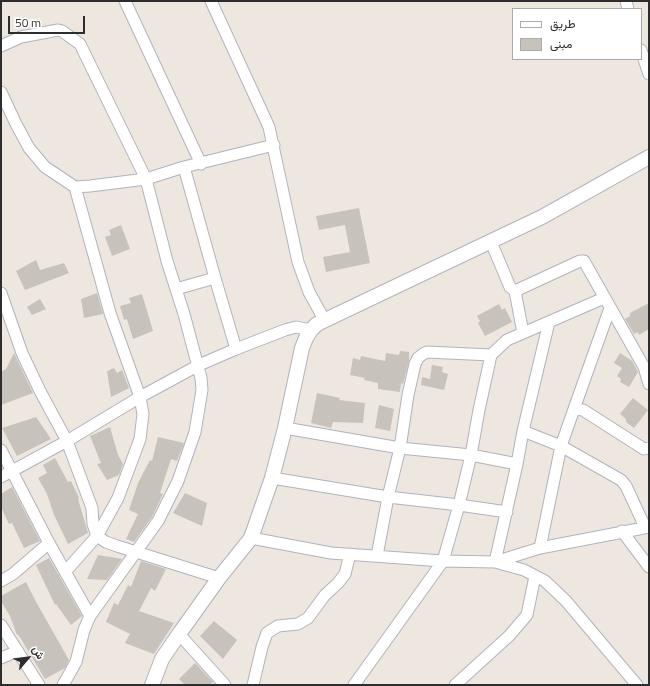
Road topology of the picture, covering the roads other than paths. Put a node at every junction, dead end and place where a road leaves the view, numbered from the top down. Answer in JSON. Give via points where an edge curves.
{"nodes":[{"id":1,"x":125,"y":1,"type":"edge"},
{"id":2,"x":211,"y":1,"type":"edge"},
{"id":3,"x":1,"y":46,"type":"edge"},
{"id":4,"x":642,"y":53,"type":"edge"},
{"id":5,"x":649,"y":74,"type":"edge"},
{"id":6,"x":1,"y":92,"type":"edge"},
{"id":7,"x":274,"y":145,"type":"junction"},
{"id":8,"x":649,"y":157,"type":"edge"},
{"id":9,"x":201,"y":164,"type":"junction"},
{"id":10,"x":184,"y":167,"type":"junction"},
{"id":11,"x":146,"y":179,"type":"junction"},
{"id":12,"x":75,"y":187,"type":"junction"},
{"id":13,"x":491,"y":242,"type":"junction"},
{"id":14,"x":214,"y":278,"type":"junction"},
{"id":15,"x":176,"y":289,"type":"junction"},
{"id":16,"x":515,"y":291,"type":"junction"},
{"id":17,"x":1,"y":293,"type":"edge"},
{"id":18,"x":604,"y":298,"type":"junction"},
{"id":19,"x":610,"y":308,"type":"junction"},
{"id":20,"x":325,"y":321,"type":"junction"},
{"id":21,"x":549,"y":322,"type":"junction"},
{"id":22,"x":311,"y":330,"type":"junction"},
{"id":23,"x":523,"y":333,"type":"junction"},
{"id":24,"x":236,"y":349,"type":"junction"},
{"id":25,"x":491,"y":355,"type":"junction"},
{"id":26,"x":199,"y":365,"type":"junction"},
{"id":27,"x":649,"y":384,"type":"edge"},
{"id":28,"x":140,"y":397,"type":"junction"},
{"id":29,"x":574,"y":409,"type":"junction"},
{"id":30,"x":285,"y":428,"type":"junction"},
{"id":31,"x":523,"y":431,"type":"junction"},
{"id":32,"x":67,"y":441,"type":"junction"},
{"id":33,"x":561,"y":446,"type":"junction"},
{"id":34,"x":400,"y":448,"type":"junction"},
{"id":35,"x":649,"y":448,"type":"edge"},
{"id":36,"x":1,"y":450,"type":"edge"},
{"id":37,"x":471,"y":455,"type":"junction"},
{"id":38,"x":517,"y":464,"type":"junction"},
{"id":39,"x":12,"y":471,"type":"junction"},
{"id":40,"x":1,"y":477,"type":"edge"},
{"id":41,"x":272,"y":478,"type":"junction"},
{"id":42,"x":388,"y":497,"type":"junction"},
{"id":43,"x":459,"y":505,"type":"junction"},
{"id":44,"x":507,"y":512,"type":"junction"},
{"id":45,"x":647,"y":527,"type":"edge"},
{"id":46,"x":622,"y":532,"type":"junction"},
{"id":47,"x":97,"y":536,"type":"junction"},
{"id":48,"x":251,"y":538,"type":"junction"},
{"id":49,"x":49,"y":543,"type":"junction"},
{"id":50,"x":540,"y":548,"type":"junction"},
{"id":51,"x":137,"y":552,"type":"junction"},
{"id":52,"x":350,"y":554,"type":"junction"},
{"id":53,"x":376,"y":556,"type":"junction"},
{"id":54,"x":443,"y":561,"type":"junction"},
{"id":55,"x":495,"y":562,"type":"junction"},
{"id":56,"x":649,"y":567,"type":"edge"},
{"id":57,"x":65,"y":572,"type":"junction"},
{"id":58,"x":535,"y":576,"type":"junction"},
{"id":59,"x":218,"y":578,"type":"junction"},
{"id":60,"x":1,"y":581,"type":"edge"},
{"id":61,"x":90,"y":616,"type":"junction"},
{"id":62,"x":1,"y":625,"type":"edge"},
{"id":63,"x":179,"y":634,"type":"junction"},
{"id":64,"x":18,"y":652,"type":"junction"},
{"id":65,"x":1,"y":658,"type":"edge"},
{"id":66,"x":39,"y":685,"type":"edge"},
{"id":67,"x":63,"y":685,"type":"edge"},
{"id":68,"x":152,"y":685,"type":"edge"},
{"id":69,"x":225,"y":685,"type":"edge"},
{"id":70,"x":253,"y":685,"type":"edge"},
{"id":71,"x":354,"y":685,"type":"edge"},
{"id":72,"x":455,"y":685,"type":"edge"},
{"id":73,"x":637,"y":685,"type":"edge"}],
"edges":[{"from":1,"to":9,"type":"street"},
{"from":2,"to":7,"type":"street","via":[[269,127]]},
{"from":3,"to":11,"type":"street","via":[[21,38],[58,30],[80,44]]},
{"from":4,"to":5,"type":"street"},
{"from":6,"to":12,"type":"street","via":[[29,148],[45,168]]},
{"from":7,"to":9,"type":"street"},
{"from":7,"to":20,"type":"street","via":[[298,262],[309,292]]},
{"from":8,"to":13,"type":"street","via":[[542,218]]},
{"from":9,"to":10,"type":"street"},
{"from":10,"to":11,"type":"street"},
{"from":10,"to":14,"type":"street"},
{"from":11,"to":12,"type":"street"},
{"from":11,"to":15,"type":"street"},
{"from":12,"to":28,"type":"street","via":[[110,313]]},
{"from":13,"to":16,"type":"street","via":[[510,287]]},
{"from":13,"to":20,"type":"street"},
{"from":14,"to":15,"type":"street"},
{"from":14,"to":24,"type":"street"},
{"from":15,"to":26,"type":"street"},
{"from":16,"to":18,"type":"street","via":[[582,260]]},
{"from":16,"to":23,"type":"street"},
{"from":17,"to":32,"type":"street","via":[[22,352]]},
{"from":18,"to":19,"type":"street"},
{"from":18,"to":21,"type":"street"},
{"from":19,"to":27,"type":"street","via":[[644,367]]},
{"from":19,"to":29,"type":"street"},
{"from":20,"to":22,"type":"street"},
{"from":21,"to":23,"type":"street"},
{"from":21,"to":31,"type":"street"},
{"from":22,"to":24,"type":"street","via":[[296,327]]},
{"from":22,"to":30,"type":"street","via":[[302,348]]},
{"from":23,"to":25,"type":"street","via":[[507,340]]},
{"from":24,"to":26,"type":"street"},
{"from":25,"to":34,"type":"street","via":[[427,352],[418,358],[408,395]]},
{"from":25,"to":37,"type":"street"},
{"from":26,"to":28,"type":"street"},
{"from":26,"to":51,"type":"street","via":[[202,390],[195,432],[178,481],[158,521]]},
{"from":28,"to":32,"type":"street"},
{"from":28,"to":47,"type":"street","via":[[143,414],[140,439],[118,498]]},
{"from":29,"to":33,"type":"street"},
{"from":29,"to":35,"type":"street","via":[[583,410],[644,448]]},
{"from":30,"to":34,"type":"street"},
{"from":30,"to":41,"type":"street"},
{"from":31,"to":33,"type":"street"},
{"from":31,"to":38,"type":"street"},
{"from":32,"to":39,"type":"street"},
{"from":32,"to":47,"type":"street","via":[[92,508]]},
{"from":33,"to":45,"type":"street","via":[[621,480]]},
{"from":33,"to":50,"type":"street"},
{"from":34,"to":37,"type":"street"},
{"from":34,"to":42,"type":"street"},
{"from":36,"to":39,"type":"street"},
{"from":37,"to":38,"type":"street"},
{"from":37,"to":43,"type":"street"},
{"from":38,"to":44,"type":"street"},
{"from":39,"to":40,"type":"street"},
{"from":39,"to":49,"type":"street"},
{"from":41,"to":42,"type":"street"},
{"from":41,"to":48,"type":"street"},
{"from":42,"to":43,"type":"street"},
{"from":42,"to":53,"type":"street"},
{"from":43,"to":44,"type":"street"},
{"from":43,"to":54,"type":"street"},
{"from":44,"to":55,"type":"street"},
{"from":45,"to":46,"type":"street"},
{"from":46,"to":50,"type":"street"},
{"from":46,"to":56,"type":"street"},
{"from":47,"to":51,"type":"street","via":[[106,542]]},
{"from":47,"to":57,"type":"street"},
{"from":48,"to":52,"type":"street","via":[[331,553]]},
{"from":48,"to":59,"type":"street"},
{"from":49,"to":57,"type":"street"},
{"from":49,"to":60,"type":"street"},
{"from":50,"to":55,"type":"street"},
{"from":51,"to":59,"type":"street"},
{"from":51,"to":61,"type":"street"},
{"from":52,"to":53,"type":"street"},
{"from":52,"to":70,"type":"street","via":[[345,574],[308,618],[298,624],[278,626],[267,634]]},
{"from":53,"to":54,"type":"street"},
{"from":54,"to":55,"type":"street"},
{"from":54,"to":71,"type":"street"},
{"from":55,"to":58,"type":"street","via":[[524,570]]},
{"from":57,"to":61,"type":"street"},
{"from":58,"to":72,"type":"street","via":[[527,615],[509,636]]},
{"from":58,"to":73,"type":"street","via":[[566,601]]},
{"from":59,"to":63,"type":"street"},
{"from":61,"to":67,"type":"street","via":[[76,662]]},
{"from":62,"to":64,"type":"street"},
{"from":63,"to":68,"type":"street","via":[[162,659]]},
{"from":63,"to":69,"type":"street"},
{"from":64,"to":65,"type":"street"},
{"from":64,"to":66,"type":"street"}]}
